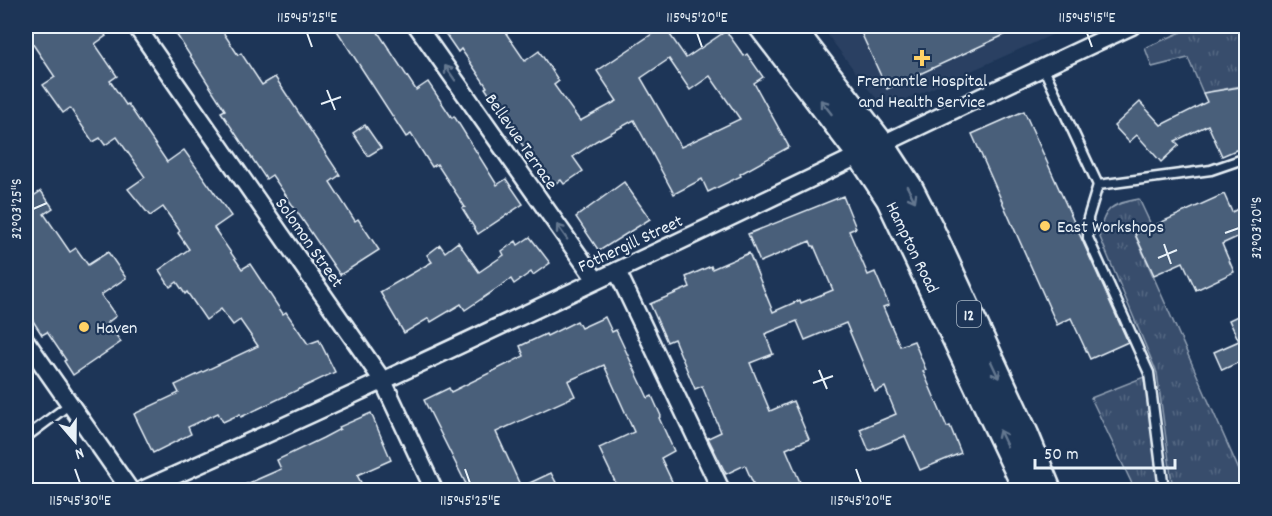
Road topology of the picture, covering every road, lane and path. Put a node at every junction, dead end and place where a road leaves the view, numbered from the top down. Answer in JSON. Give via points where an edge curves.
{"nodes":[{"id":1,"x":136,"y":26,"type":"edge"},
{"id":2,"x":417,"y":26,"type":"edge"},
{"id":3,"x":763,"y":26,"type":"edge"},
{"id":4,"x":789,"y":26,"type":"edge"},
{"id":5,"x":1131,"y":26,"type":"edge"},
{"id":6,"x":1043,"y":66,"type":"junction"},
{"id":7,"x":870,"y":149,"type":"junction"},
{"id":8,"x":1246,"y":158,"type":"edge"},
{"id":9,"x":1098,"y":185,"type":"junction"},
{"id":10,"x":617,"y":271,"type":"junction"},
{"id":11,"x":596,"y":280,"type":"junction"},
{"id":12,"x":26,"y":341,"type":"edge"},
{"id":13,"x":383,"y":381,"type":"junction"},
{"id":14,"x":70,"y":404,"type":"junction"},
{"id":15,"x":26,"y":437,"type":"edge"},
{"id":16,"x":130,"y":490,"type":"edge"},
{"id":17,"x":142,"y":490,"type":"edge"},
{"id":18,"x":434,"y":490,"type":"edge"},
{"id":19,"x":721,"y":490,"type":"edge"},
{"id":20,"x":1028,"y":490,"type":"edge"},
{"id":21,"x":1047,"y":490,"type":"edge"},
{"id":22,"x":1164,"y":490,"type":"edge"}],
"edges":[{"from":1,"to":13,"type":"street","name":"Solomon Street"},
{"from":11,"to":2,"type":"street","name":"Bellevue Terrace","one_way":true},
{"from":7,"to":3,"type":"main road","name":"Hampton Road","number":"12","one_way":true},
{"from":4,"to":7,"type":"main road","name":"Hampton Road","number":"12"},
{"from":5,"to":6,"type":"street","name":"Fothergill Street"},
{"from":6,"to":7,"type":"street","name":"Fothergill Street"},
{"from":6,"to":9,"type":"lane"},
{"from":7,"to":10,"type":"street","name":"Fothergill Street"},
{"from":20,"to":7,"type":"main road","name":"Hampton Road","number":"12","one_way":true},
{"from":7,"to":21,"type":"main road","name":"Hampton Road","number":"12","one_way":true,"via":[[908,187]]},
{"from":8,"to":9,"type":"lane","via":[[1212,170]]},
{"from":9,"to":22,"type":"lane","via":[[1088,218],[1088,238],[1149,373]]},
{"from":10,"to":11,"type":"street","name":"Fothergill Street"},
{"from":10,"to":19,"type":"street"},
{"from":11,"to":13,"type":"street","name":"Fothergill Street"},
{"from":12,"to":14,"type":"street"},
{"from":13,"to":17,"type":"street","name":"Fothergill Street"},
{"from":13,"to":18,"type":"street","name":"Solomon Street"},
{"from":14,"to":15,"type":"lane"},
{"from":14,"to":16,"type":"street"}]}
